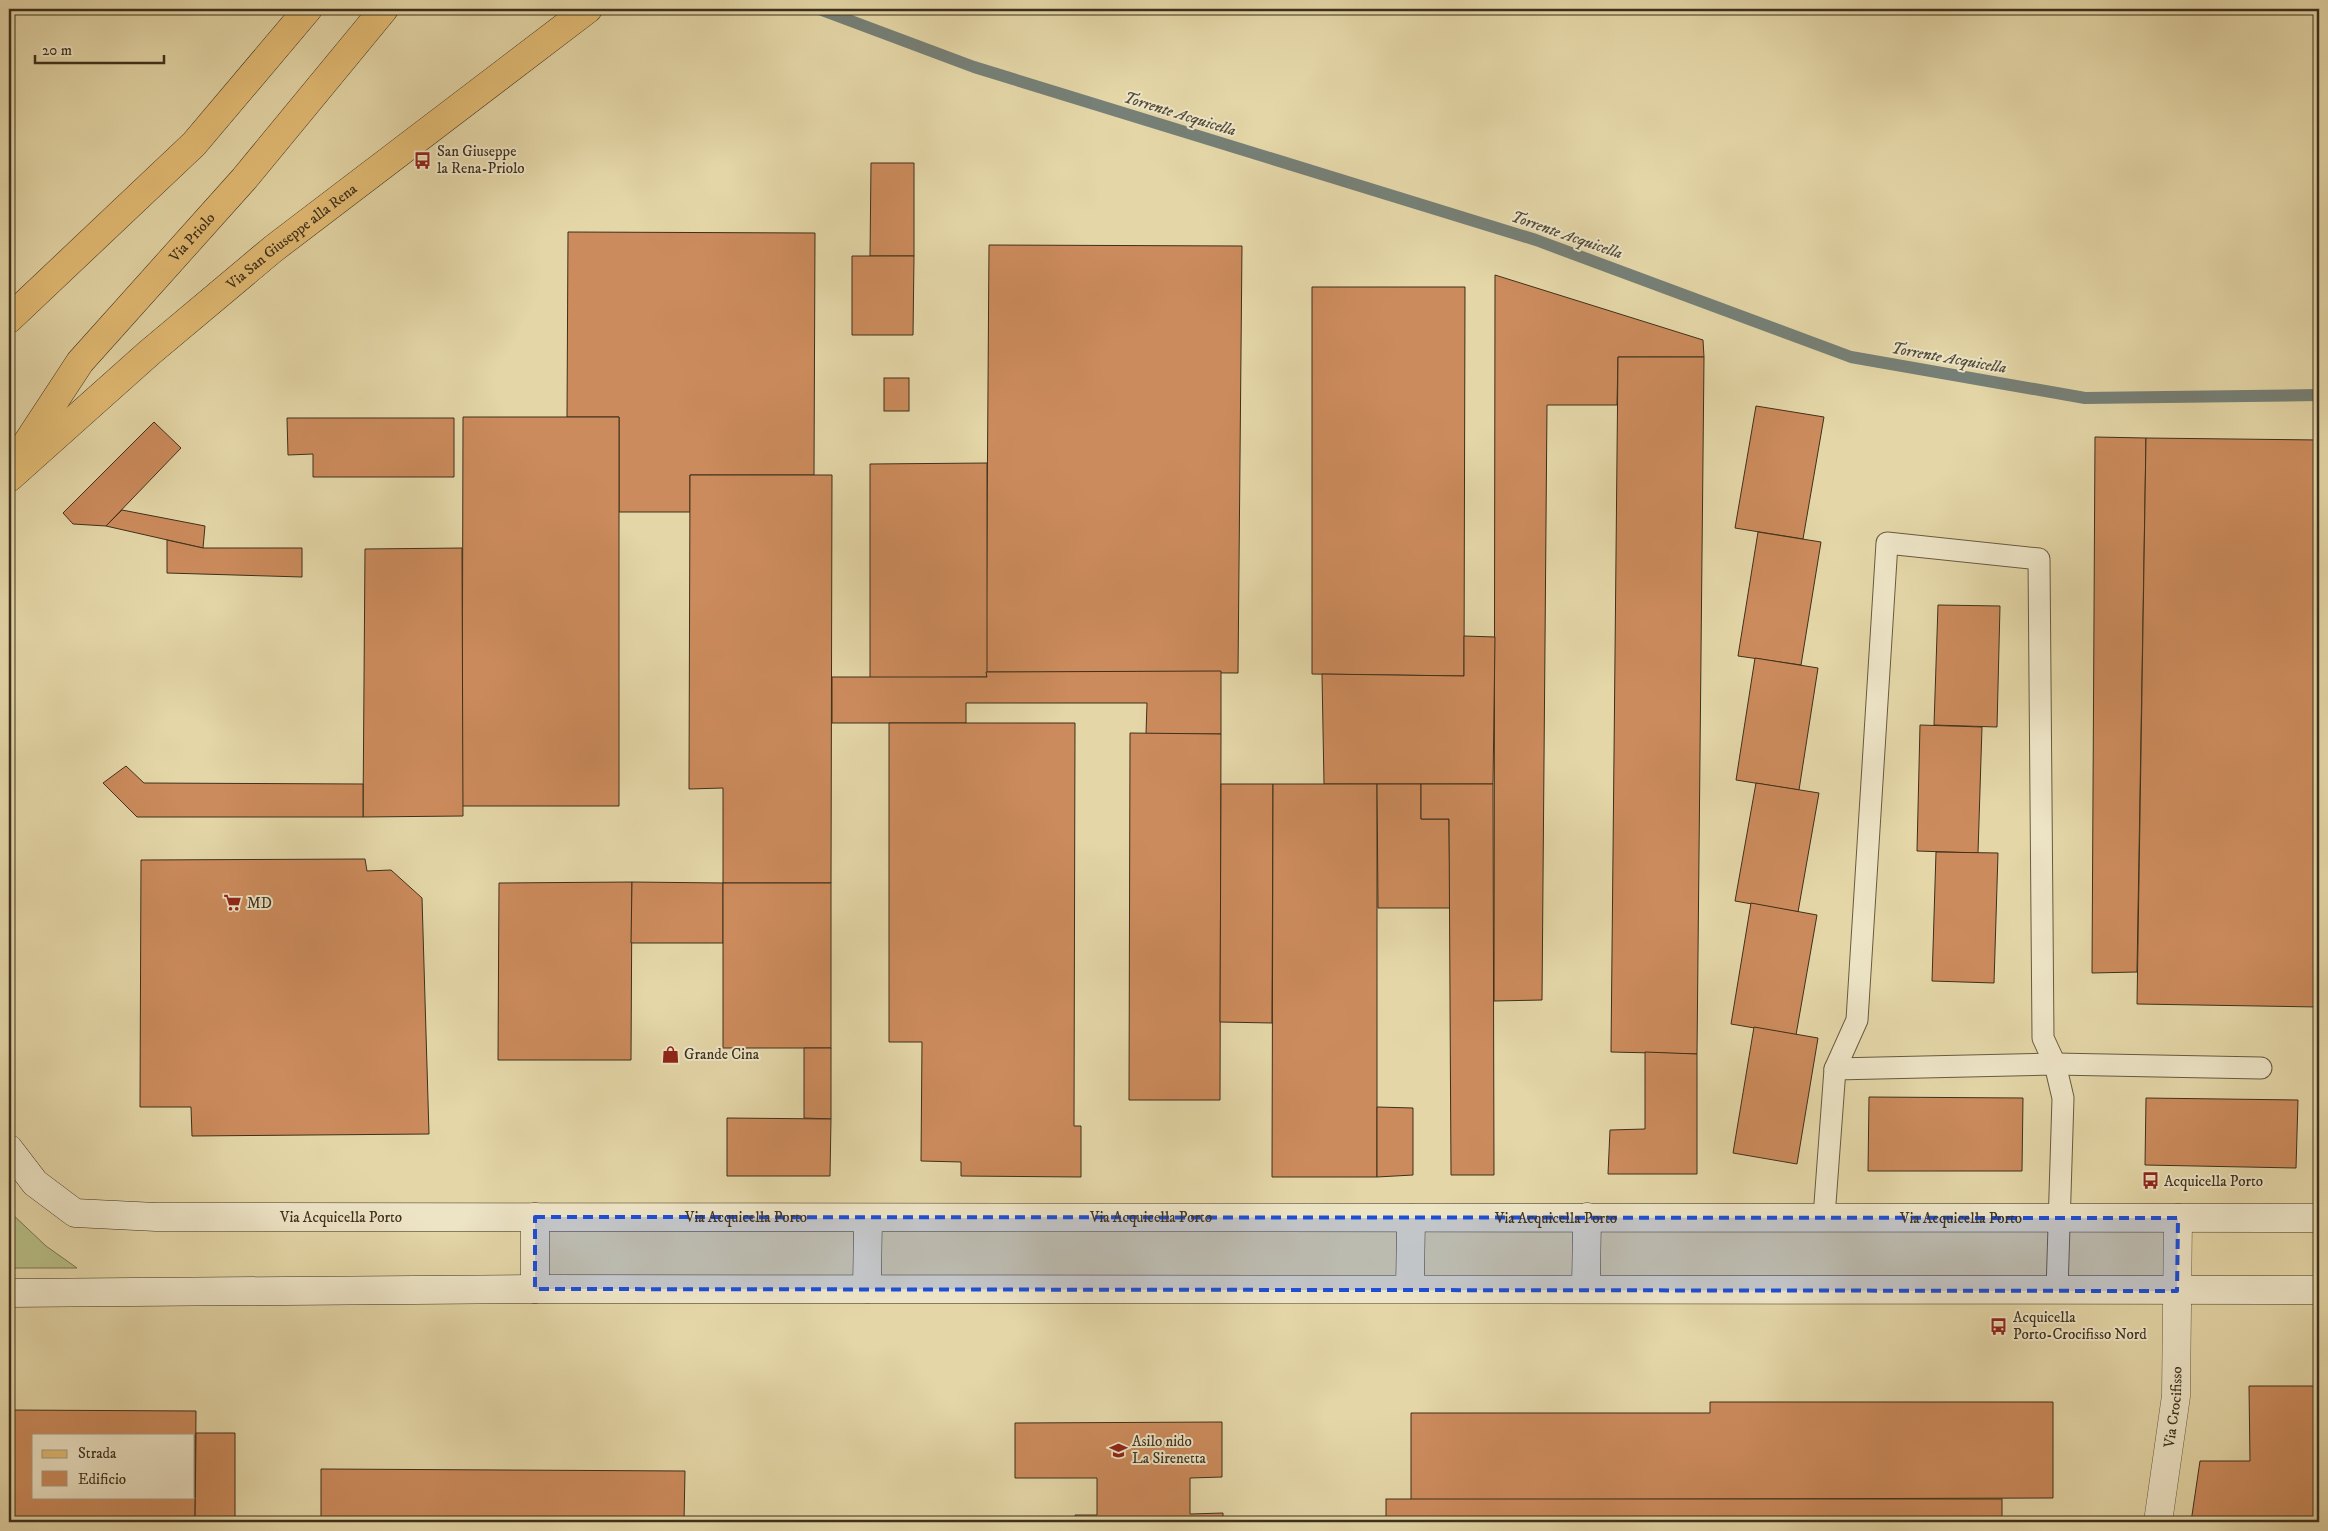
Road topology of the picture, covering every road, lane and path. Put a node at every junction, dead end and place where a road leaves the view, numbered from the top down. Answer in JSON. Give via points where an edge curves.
{"nodes":[{"id":1,"x":308,"y":9,"type":"edge"},
{"id":2,"x":384,"y":9,"type":"edge"},
{"id":3,"x":588,"y":9,"type":"edge"},
{"id":4,"x":9,"y":319,"type":"edge"},
{"id":5,"x":9,"y":471,"type":"edge"},
{"id":6,"x":9,"y":478,"type":"edge"},
{"id":7,"x":2055,"y":1064,"type":"junction"},
{"id":8,"x":2262,"y":1068,"type":"dead end"},
{"id":9,"x":1835,"y":1069,"type":"junction"},
{"id":10,"x":9,"y":1149,"type":"edge"},
{"id":11,"x":1587,"y":1217,"type":"junction"},
{"id":12,"x":1824,"y":1217,"type":"junction"},
{"id":13,"x":2059,"y":1217,"type":"junction"},
{"id":14,"x":535,"y":1218,"type":"junction"},
{"id":15,"x":868,"y":1218,"type":"junction"},
{"id":16,"x":1411,"y":1218,"type":"junction"},
{"id":17,"x":2178,"y":1218,"type":"junction"},
{"id":18,"x":2319,"y":1218,"type":"edge"},
{"id":19,"x":535,"y":1289,"type":"junction"},
{"id":20,"x":867,"y":1289,"type":"junction"},
{"id":21,"x":1410,"y":1289,"type":"junction"},
{"id":22,"x":1586,"y":1289,"type":"junction"},
{"id":23,"x":2319,"y":1290,"type":"edge"},
{"id":24,"x":2057,"y":1291,"type":"junction"},
{"id":25,"x":2178,"y":1291,"type":"junction"},
{"id":26,"x":9,"y":1293,"type":"edge"},
{"id":27,"x":2158,"y":1522,"type":"edge"}],
"edges":[{"from":1,"to":4,"type":"main road","via":[[194,144]]},
{"from":2,"to":5,"type":"main road","name":"Via Priolo","via":[[244,179],[80,362]]},
{"from":3,"to":6,"type":"main road","name":"Via San Giuseppe alla Rena","via":[[273,249],[149,353]]},
{"from":7,"to":8,"type":"lane"},
{"from":7,"to":9,"type":"lane"},
{"from":7,"to":9,"type":"lane","via":[[2044,1038],[2039,559],[1887,543],[1857,1020]]},
{"from":7,"to":13,"type":"lane","via":[[2063,1098]]},
{"from":9,"to":12,"type":"lane"},
{"from":10,"to":14,"type":"main road","name":"Via Acquicella Porto","via":[[34,1183],[75,1213],[166,1218]]},
{"from":11,"to":12,"type":"main road","name":"Via Acquicella Porto"},
{"from":11,"to":16,"type":"main road","name":"Via Acquicella Porto"},
{"from":11,"to":22,"type":"main road"},
{"from":12,"to":13,"type":"main road","name":"Via Acquicella Porto"},
{"from":13,"to":17,"type":"main road","name":"Via Acquicella Porto"},
{"from":13,"to":24,"type":"lane"},
{"from":14,"to":15,"type":"main road","name":"Via Acquicella Porto"},
{"from":14,"to":19,"type":"main road"},
{"from":15,"to":16,"type":"main road","name":"Via Acquicella Porto"},
{"from":15,"to":20,"type":"main road"},
{"from":16,"to":21,"type":"main road"},
{"from":17,"to":18,"type":"main road","name":"Via Acquicella Porto"},
{"from":17,"to":25,"type":"main road","name":"Via Crocifisso"},
{"from":19,"to":20,"type":"main road"},
{"from":19,"to":26,"type":"main road"},
{"from":20,"to":21,"type":"main road"},
{"from":21,"to":22,"type":"main road"},
{"from":22,"to":24,"type":"main road"},
{"from":23,"to":25,"type":"main road"},
{"from":24,"to":25,"type":"main road"},
{"from":25,"to":27,"type":"main road","name":"Via Crocifisso","via":[[2176,1396]]}]}
